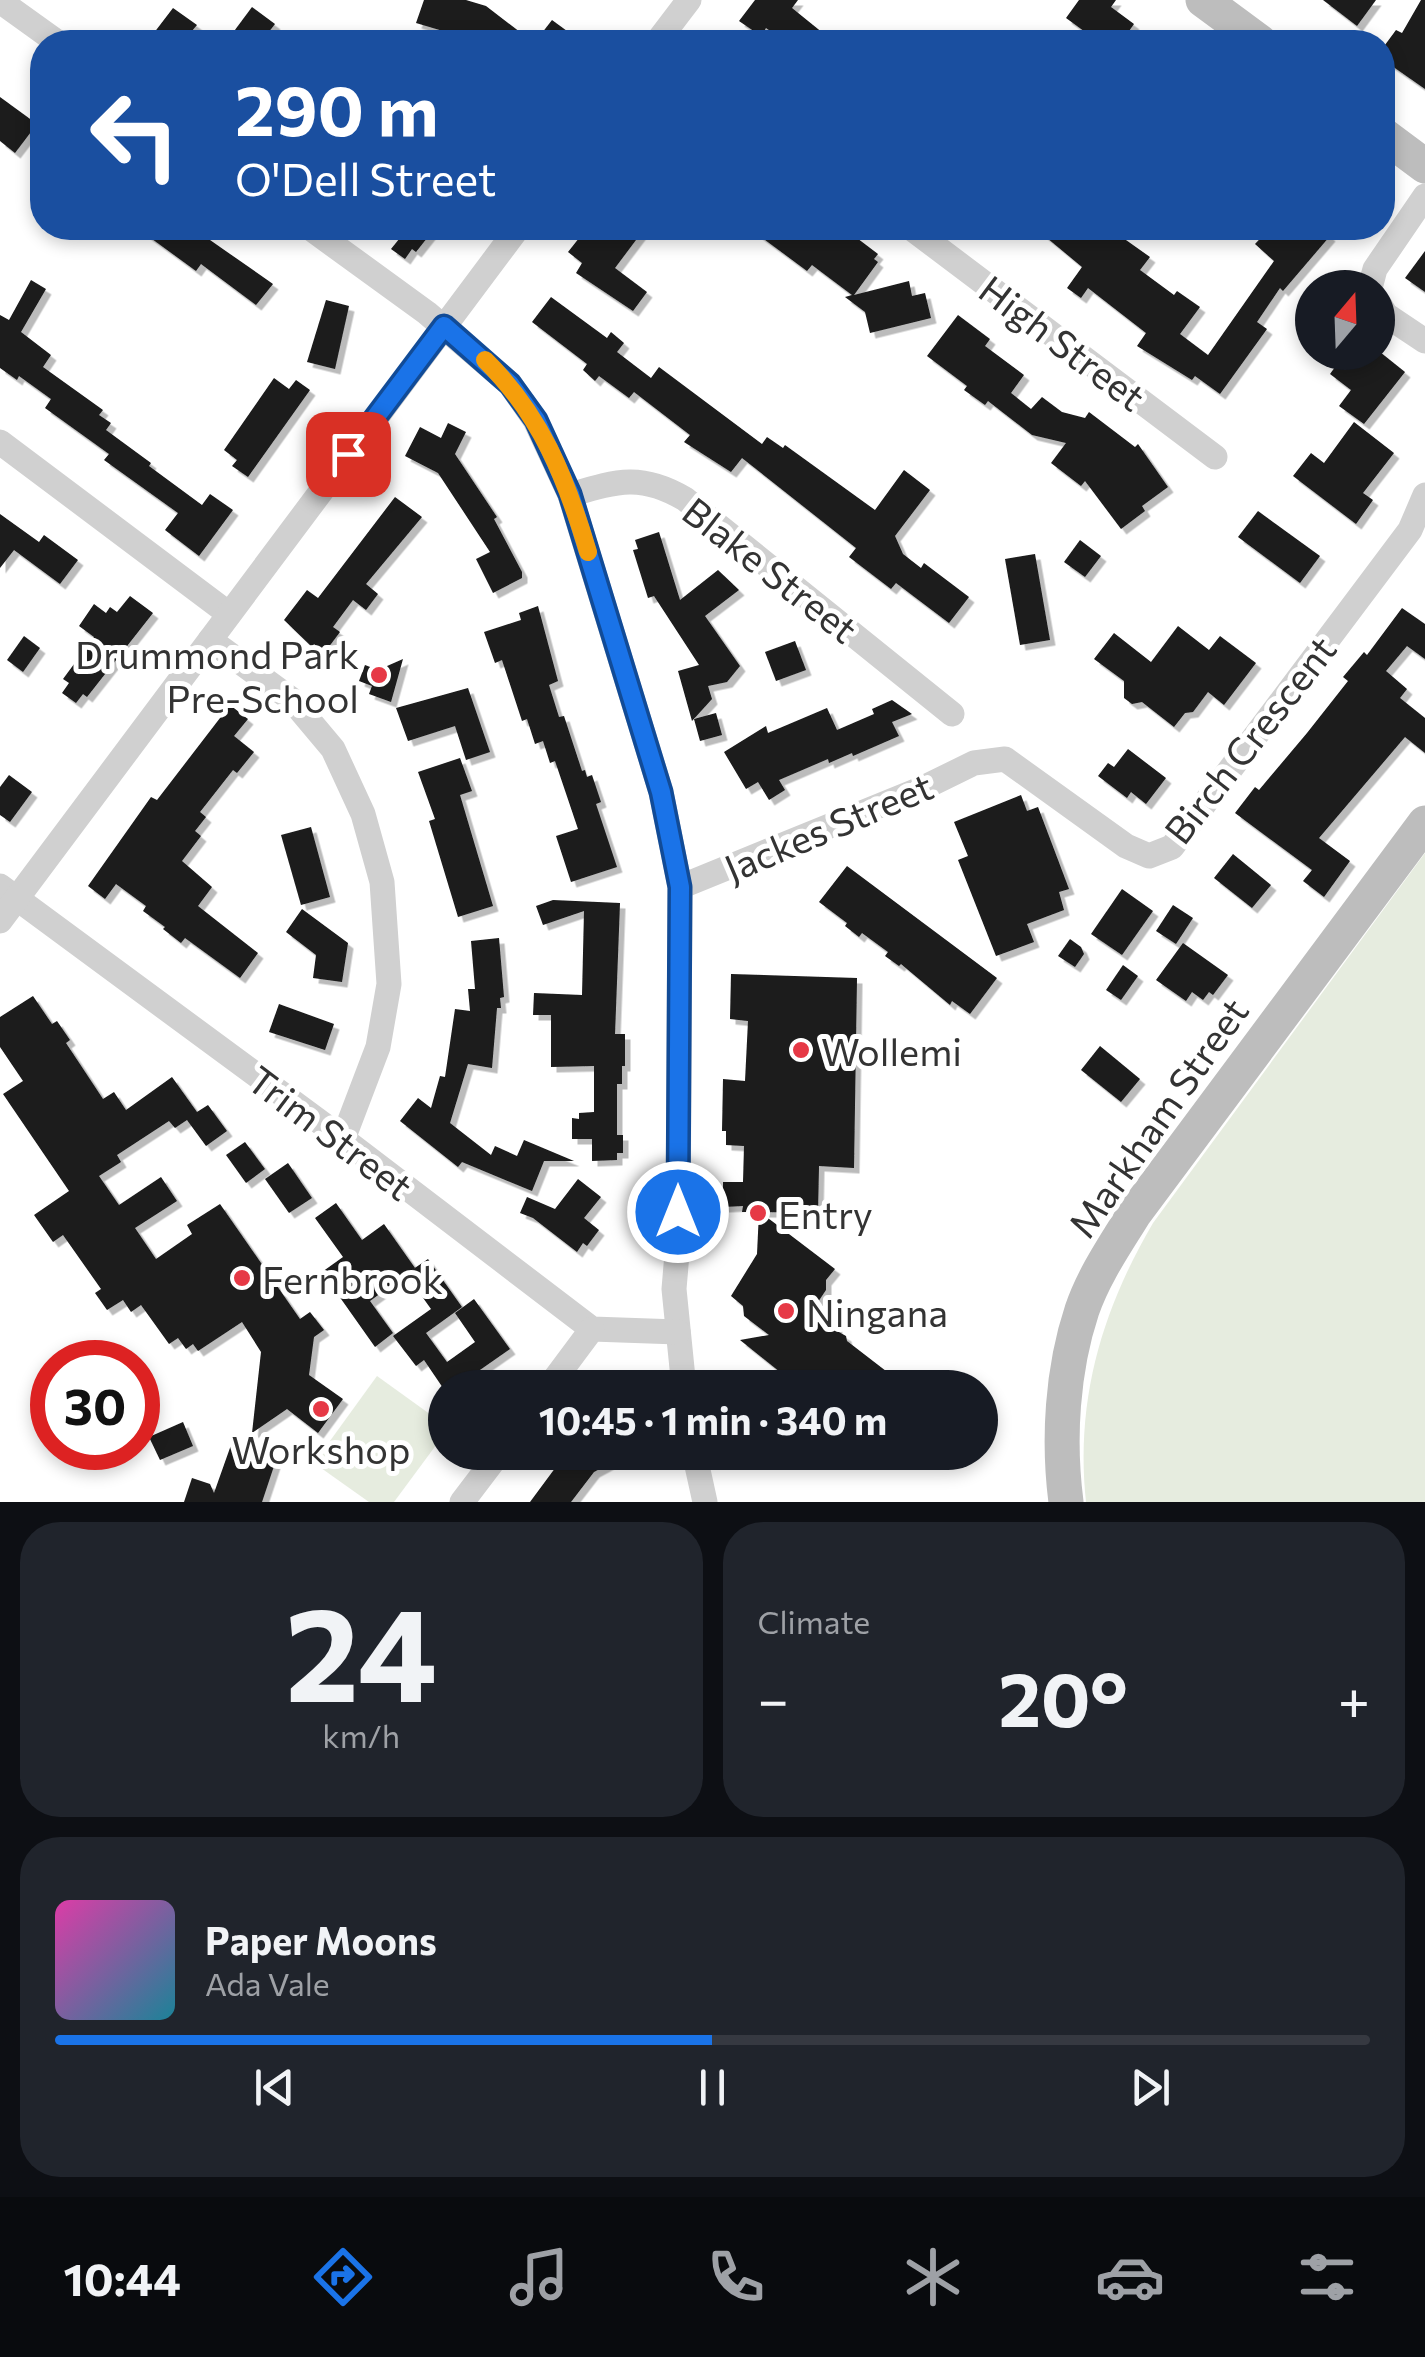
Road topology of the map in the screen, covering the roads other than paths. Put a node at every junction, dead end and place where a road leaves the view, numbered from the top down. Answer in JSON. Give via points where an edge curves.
{"nodes":[{"id":1,"x":689,"y":0,"type":"edge"},
{"id":2,"x":1204,"y":0,"type":"edge"},
{"id":3,"x":0,"y":1,"type":"edge"},
{"id":4,"x":40,"y":30,"type":"edge"},
{"id":5,"x":669,"y":30,"type":"edge"},
{"id":6,"x":1244,"y":30,"type":"edge"},
{"id":7,"x":1395,"y":144,"type":"edge"},
{"id":8,"x":1425,"y":166,"type":"edge"},
{"id":9,"x":1425,"y":196,"type":"edge"},
{"id":10,"x":1395,"y":239,"type":"edge"},
{"id":11,"x":326,"y":240,"type":"edge"},
{"id":12,"x":509,"y":240,"type":"edge"},
{"id":13,"x":927,"y":240,"type":"edge"},
{"id":14,"x":1394,"y":240,"type":"edge"},
{"id":15,"x":1374,"y":270,"type":"edge"},
{"id":16,"x":1395,"y":322,"type":"edge"},
{"id":17,"x":444,"y":326,"type":"junction"},
{"id":18,"x":1425,"y":341,"type":"edge"},
{"id":19,"x":0,"y":442,"type":"edge"},
{"id":20,"x":1216,"y":457,"type":"dead end"},
{"id":21,"x":570,"y":494,"type":"junction"},
{"id":22,"x":1425,"y":495,"type":"edge"},
{"id":23,"x":229,"y":614,"type":"junction"},
{"id":24,"x":210,"y":640,"type":"junction"},
{"id":25,"x":952,"y":714,"type":"dead end"},
{"id":26,"x":974,"y":763,"type":"joint"},
{"id":27,"x":1425,"y":823,"type":"edge"},
{"id":28,"x":680,"y":887,"type":"junction"},
{"id":29,"x":8,"y":892,"type":"edge"},
{"id":30,"x":0,"y":921,"type":"edge"},
{"id":31,"x":342,"y":1140,"type":"junction"},
{"id":32,"x":592,"y":1329,"type":"junction"},
{"id":33,"x":678,"y":1332,"type":"junction"},
{"id":34,"x":561,"y":1370,"type":"edge"},
{"id":35,"x":682,"y":1370,"type":"edge"},
{"id":36,"x":486,"y":1470,"type":"edge"},
{"id":37,"x":698,"y":1470,"type":"edge"},
{"id":38,"x":462,"y":1502,"type":"edge"},
{"id":39,"x":704,"y":1502,"type":"edge"},
{"id":40,"x":1066,"y":1502,"type":"edge"}],
"edges":[{"from":1,"to":5,"type":"street"},
{"from":2,"to":6,"type":"street"},
{"from":3,"to":4,"type":"street"},
{"from":7,"to":8,"type":"street"},
{"from":9,"to":10,"type":"street"},
{"from":11,"to":17,"type":"street"},
{"from":12,"to":17,"type":"street"},
{"from":13,"to":20,"type":"street","name":"High Street"},
{"from":14,"to":15,"type":"street"},
{"from":16,"to":18,"type":"street"},
{"from":17,"to":21,"type":"street","via":[[510,384],[536,420]]},
{"from":17,"to":23,"type":"street"},
{"from":19,"to":23,"type":"street"},
{"from":21,"to":25,"type":"street","name":"Blake Street","via":[[616,482],[660,484]]},
{"from":21,"to":28,"type":"street","via":[[661,792]]},
{"from":22,"to":26,"type":"street","name":"Birch Crescent","via":[[1410,530],[1172,848],[1149,856],[1005,759]]},
{"from":23,"to":24,"type":"street"},
{"from":24,"to":29,"type":"street"},
{"from":24,"to":31,"type":"street","via":[[292,699],[334,749],[363,814],[382,882],[389,984],[378,1047]]},
{"from":26,"to":28,"type":"street","name":"Jackes Street"},
{"from":27,"to":40,"type":"street","name":"Markham Street","via":[[1104,1262],[1082,1310],[1067,1380],[1060,1458]]},
{"from":28,"to":33,"type":"street"},
{"from":29,"to":30,"type":"street"},
{"from":29,"to":31,"type":"street","name":"Trim Street"},
{"from":31,"to":32,"type":"street","name":"Trim Street"},
{"from":32,"to":33,"type":"street"},
{"from":32,"to":34,"type":"street"},
{"from":33,"to":35,"type":"street"},
{"from":36,"to":38,"type":"street"},
{"from":37,"to":39,"type":"street"}]}
